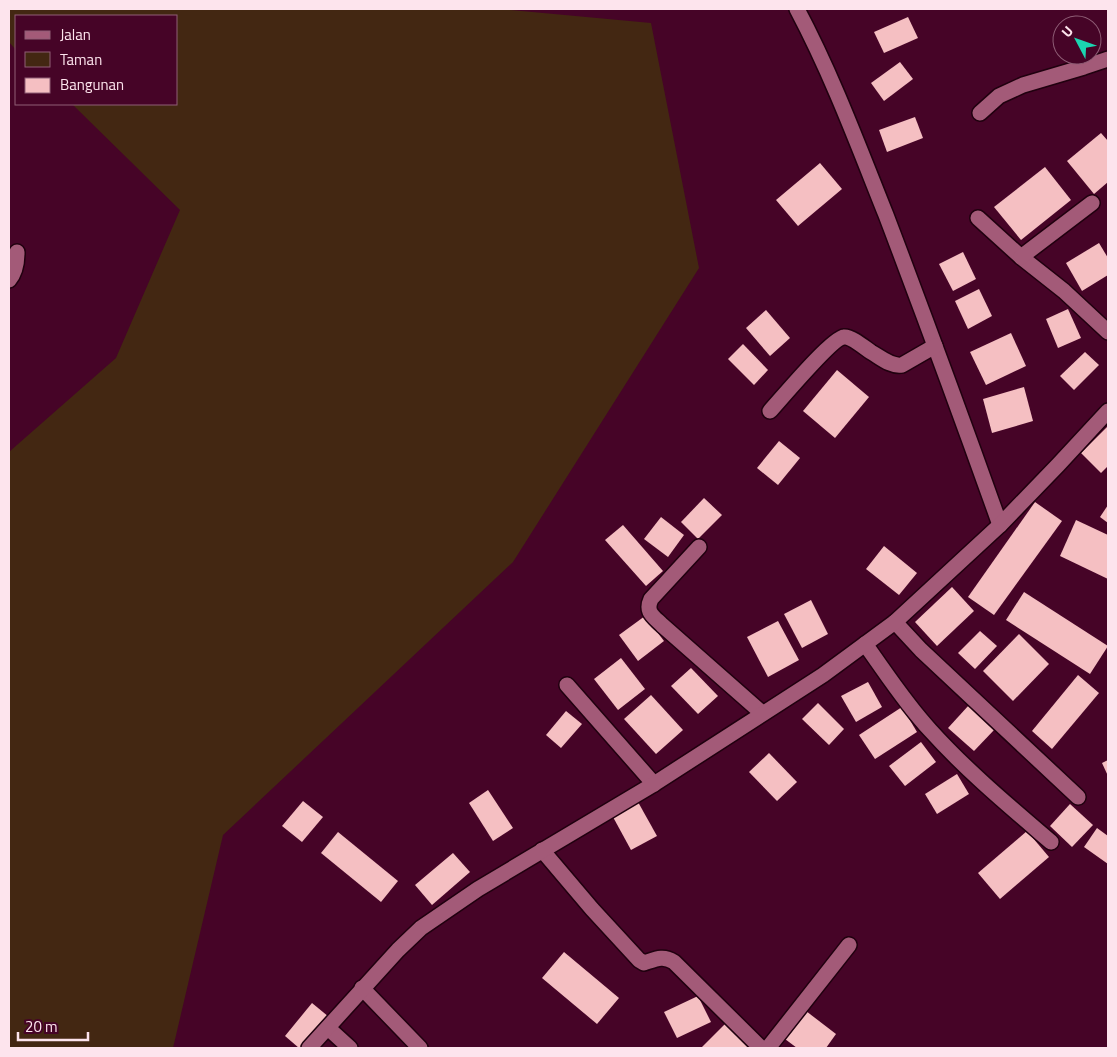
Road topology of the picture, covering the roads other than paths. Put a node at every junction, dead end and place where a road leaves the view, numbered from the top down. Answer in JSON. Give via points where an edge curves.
{"nodes":[{"id":1,"x":797,"y":9,"type":"edge"},
{"id":2,"x":1108,"y":58,"type":"edge"},
{"id":3,"x":980,"y":113,"type":"dead end"},
{"id":4,"x":1092,"y":203,"type":"dead end"},
{"id":5,"x":978,"y":218,"type":"dead end"},
{"id":6,"x":17,"y":252,"type":"dead end"},
{"id":7,"x":1021,"y":257,"type":"junction"},
{"id":8,"x":9,"y":280,"type":"edge"},
{"id":9,"x":1108,"y":332,"type":"edge"},
{"id":10,"x":935,"y":346,"type":"junction"},
{"id":11,"x":770,"y":411,"type":"dead end"},
{"id":12,"x":1108,"y":411,"type":"edge"},
{"id":13,"x":1000,"y":525,"type":"junction"},
{"id":14,"x":699,"y":547,"type":"dead end"},
{"id":15,"x":895,"y":622,"type":"junction"},
{"id":16,"x":865,"y":644,"type":"junction"},
{"id":17,"x":567,"y":685,"type":"dead end"},
{"id":18,"x":762,"y":713,"type":"junction"},
{"id":19,"x":654,"y":784,"type":"junction"},
{"id":20,"x":1078,"y":798,"type":"dead end"},
{"id":21,"x":1051,"y":842,"type":"dead end"},
{"id":22,"x":542,"y":850,"type":"junction"},
{"id":23,"x":849,"y":946,"type":"dead end"},
{"id":24,"x":362,"y":988,"type":"junction"},
{"id":25,"x":328,"y":1028,"type":"junction"},
{"id":26,"x":309,"y":1048,"type":"edge"},
{"id":27,"x":350,"y":1048,"type":"edge"},
{"id":28,"x":420,"y":1048,"type":"edge"},
{"id":29,"x":761,"y":1048,"type":"edge"},
{"id":30,"x":768,"y":1048,"type":"edge"}],
"edges":[{"from":1,"to":10,"type":"street","via":[[842,103]]},
{"from":2,"to":3,"type":"street","via":[[1023,85],[999,96]]},
{"from":4,"to":7,"type":"street"},
{"from":5,"to":7,"type":"street"},
{"from":6,"to":8,"type":"street","via":[[14,274]]},
{"from":7,"to":9,"type":"street","via":[[1064,290]]},
{"from":10,"to":11,"type":"street","via":[[898,366],[848,338],[841,338]]},
{"from":10,"to":13,"type":"street"},
{"from":12,"to":13,"type":"street"},
{"from":13,"to":15,"type":"street"},
{"from":14,"to":18,"type":"street","via":[[652,599],[649,612]]},
{"from":15,"to":16,"type":"street"},
{"from":15,"to":20,"type":"street"},
{"from":16,"to":18,"type":"street"},
{"from":16,"to":21,"type":"street","via":[[928,729],[977,778]]},
{"from":17,"to":19,"type":"street"},
{"from":18,"to":19,"type":"street"},
{"from":19,"to":22,"type":"street"},
{"from":22,"to":24,"type":"street","via":[[421,928]]},
{"from":22,"to":29,"type":"street","via":[[639,960],[644,963],[662,957],[674,962]]},
{"from":23,"to":30,"type":"street"},
{"from":24,"to":25,"type":"street"},
{"from":24,"to":28,"type":"street"},
{"from":25,"to":26,"type":"street"},
{"from":25,"to":27,"type":"street"}]}
